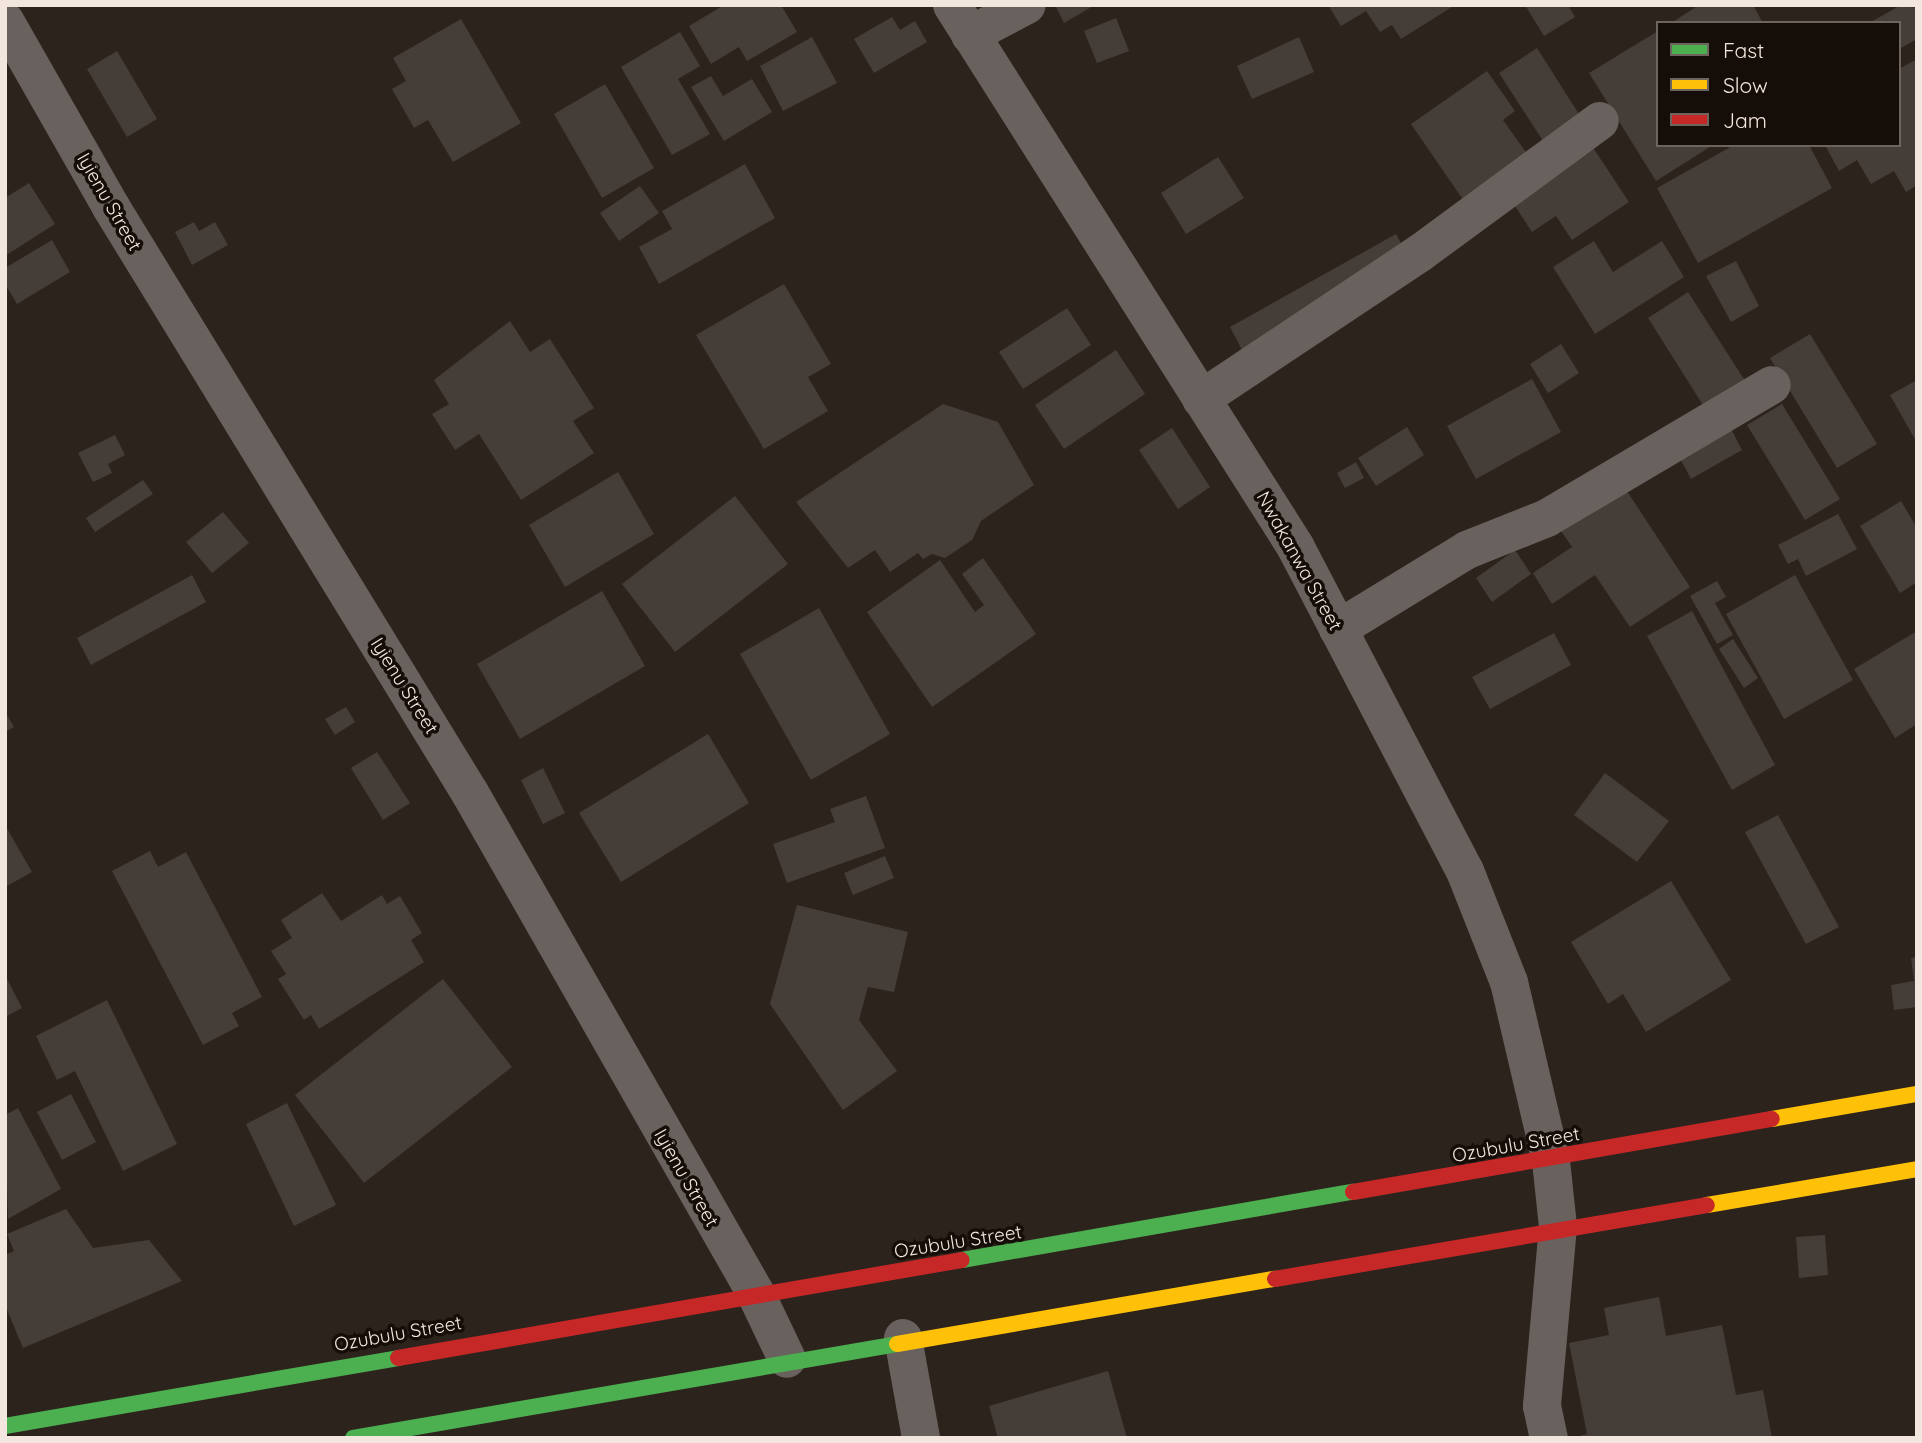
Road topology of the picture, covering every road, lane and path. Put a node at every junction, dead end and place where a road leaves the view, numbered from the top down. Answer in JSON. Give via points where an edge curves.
{"nodes":[{"id":1,"x":1027,"y":5,"type":"edge"},
{"id":2,"x":961,"y":20,"type":"edge"},
{"id":3,"x":5,"y":21,"type":"edge"},
{"id":4,"x":1600,"y":121,"type":"dead end"},
{"id":5,"x":1772,"y":385,"type":"dead end"},
{"id":6,"x":1201,"y":399,"type":"junction"},
{"id":7,"x":1338,"y":629,"type":"junction"},
{"id":8,"x":1917,"y":1094,"type":"edge"},
{"id":9,"x":1551,"y":1161,"type":"junction"},
{"id":10,"x":1917,"y":1169,"type":"edge"},
{"id":11,"x":1558,"y":1226,"type":"junction"},
{"id":12,"x":755,"y":1292,"type":"junction"},
{"id":13,"x":903,"y":1338,"type":"junction"},
{"id":14,"x":787,"y":1359,"type":"junction"},
{"id":15,"x":5,"y":1426,"type":"edge"},
{"id":16,"x":353,"y":1438,"type":"edge"},
{"id":17,"x":921,"y":1438,"type":"edge"},
{"id":18,"x":1549,"y":1438,"type":"edge"}],
"edges":[{"from":1,"to":2,"type":"street"},
{"from":2,"to":6,"type":"street","name":"Nwakanwa Street"},
{"from":3,"to":12,"type":"street","name":"Iyienu Street","via":[[146,266],[470,793]]},
{"from":4,"to":6,"type":"street","via":[[1409,261]]},
{"from":5,"to":7,"type":"street","via":[[1547,519],[1467,550]]},
{"from":6,"to":7,"type":"street","name":"Nwakanwa Street","via":[[1295,546]]},
{"from":7,"to":9,"type":"street","name":"Nwakanwa Street","via":[[1475,895],[1509,982]]},
{"from":8,"to":9,"type":"main road","name":"Ozubulu Street"},
{"from":9,"to":11,"type":"street","name":"Nwakanwa Street"},
{"from":9,"to":12,"type":"main road","name":"Ozubulu Street","via":[[911,1272]]},
{"from":10,"to":11,"type":"main road"},
{"from":11,"to":13,"type":"main road"},
{"from":11,"to":18,"type":"street","name":"Nwakanwa Street","via":[[1542,1406]]},
{"from":12,"to":14,"type":"street","name":"Iyienu Street"},
{"from":12,"to":15,"type":"main road","name":"Ozubulu Street"},
{"from":13,"to":14,"type":"main road"},
{"from":13,"to":17,"type":"street"},
{"from":14,"to":16,"type":"main road"}]}
